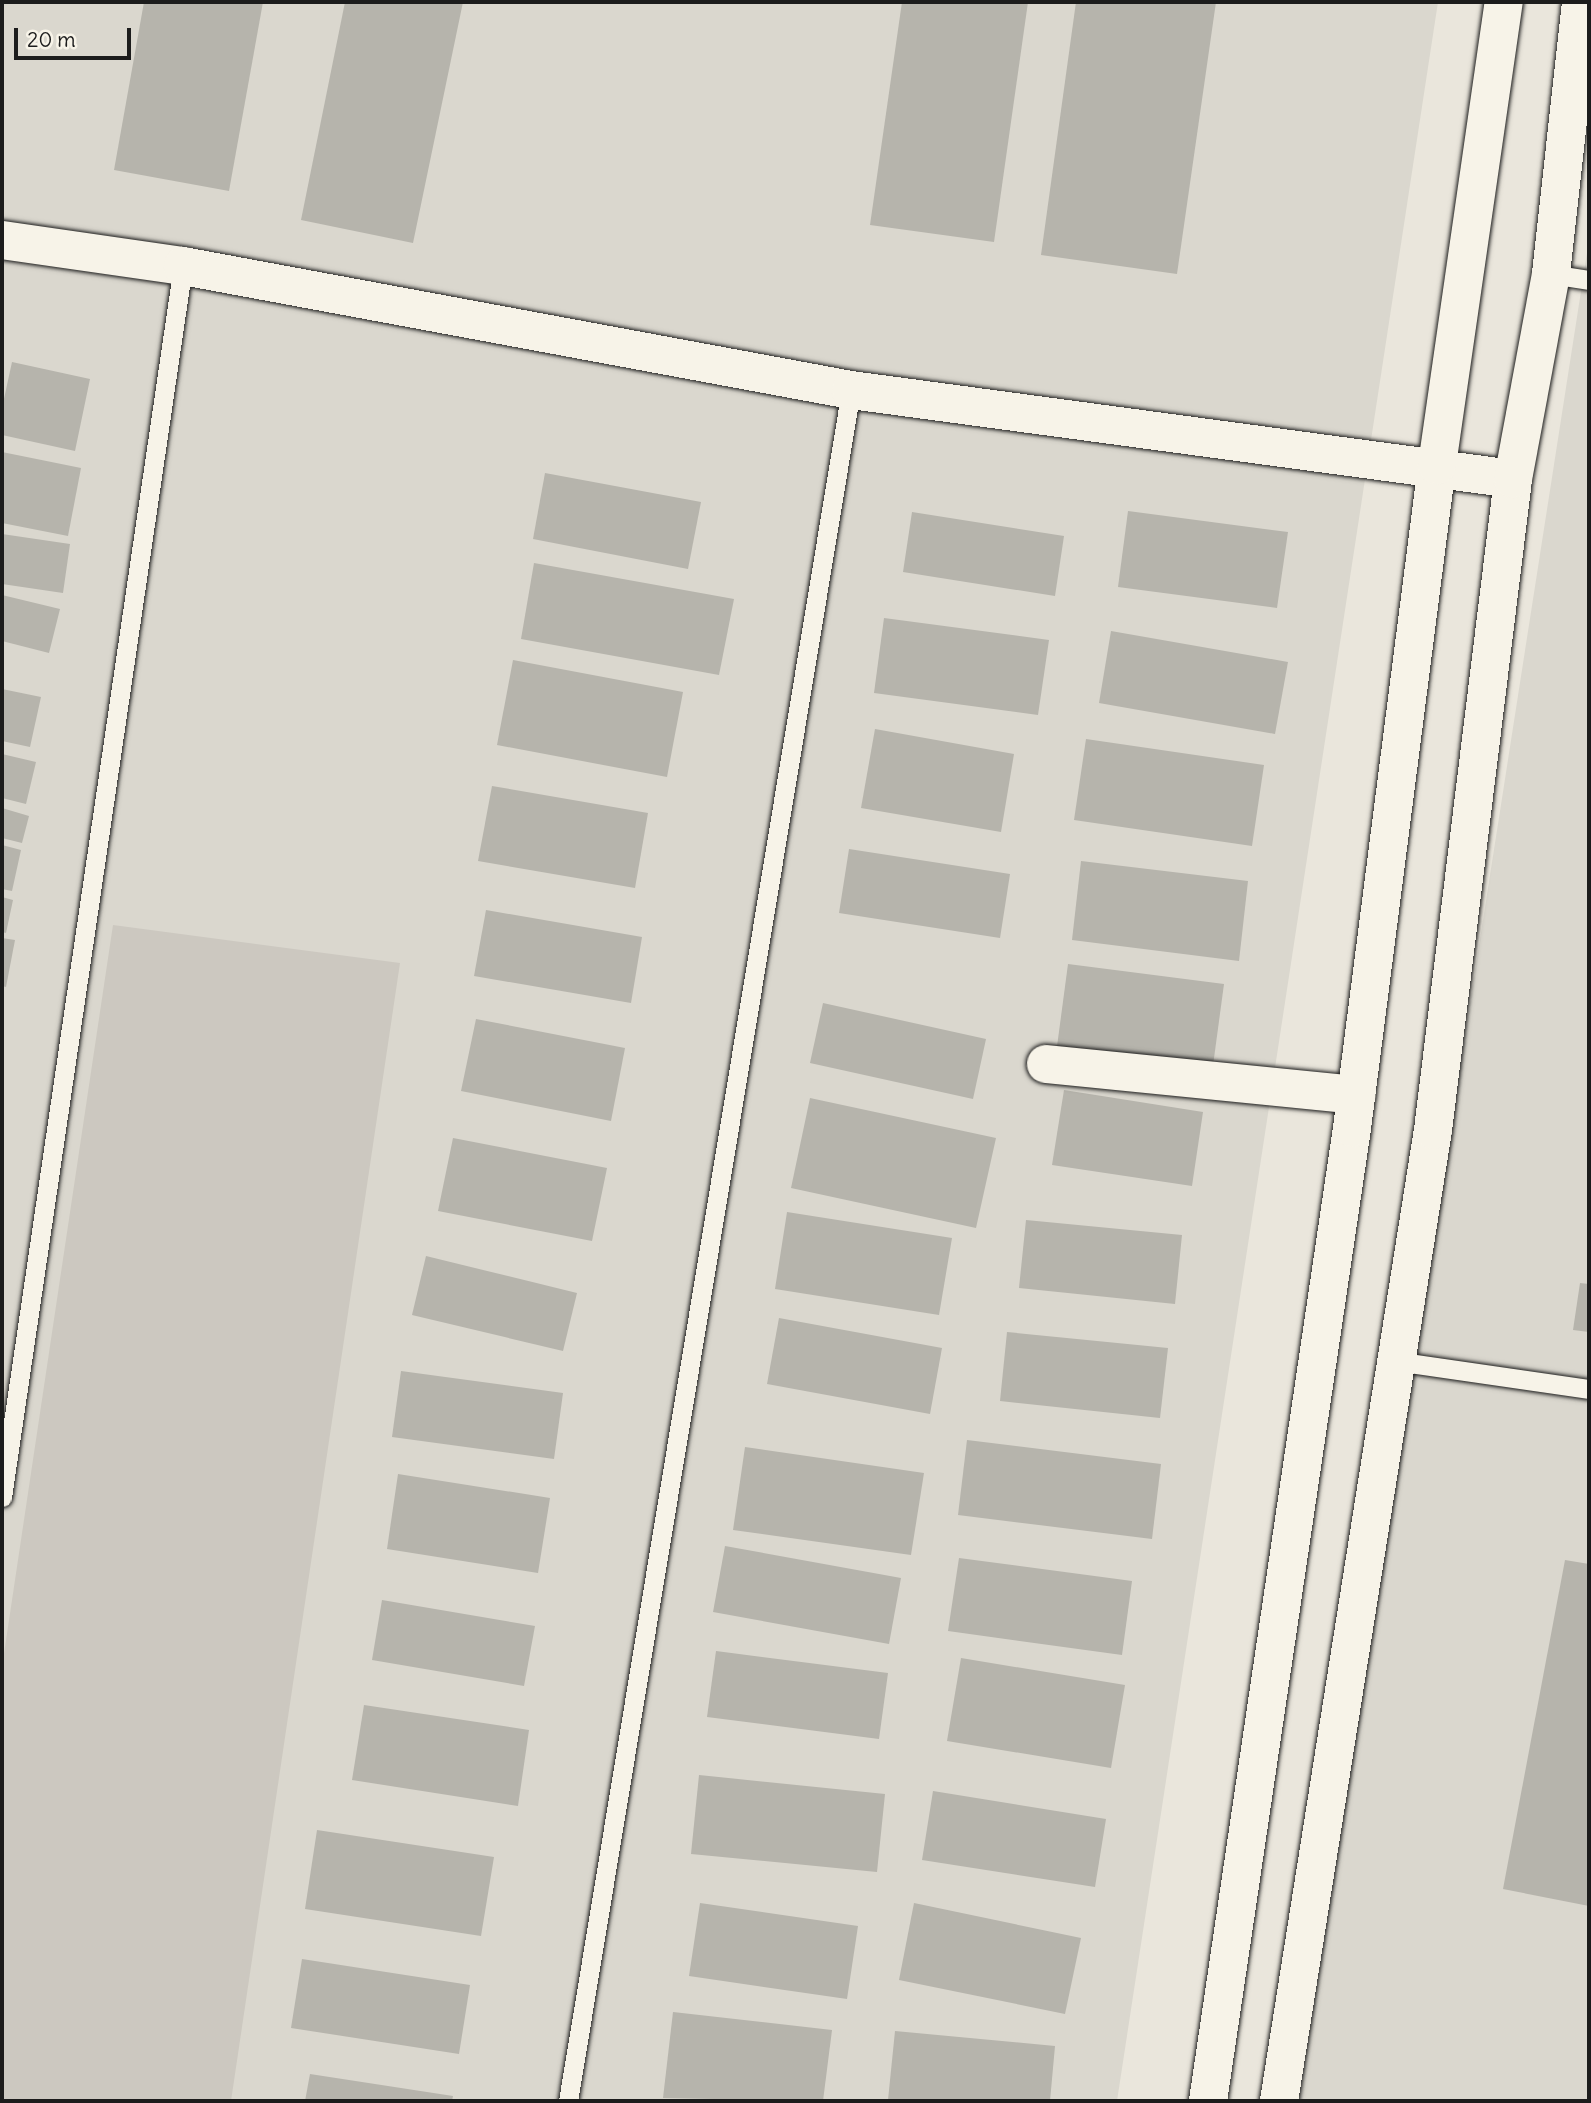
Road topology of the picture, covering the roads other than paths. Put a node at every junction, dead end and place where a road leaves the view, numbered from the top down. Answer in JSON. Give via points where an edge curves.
{"nodes":[{"id":1,"x":1504,"y":2,"type":"edge"},
{"id":2,"x":1581,"y":2,"type":"edge"},
{"id":3,"x":2,"y":240,"type":"edge"},
{"id":4,"x":183,"y":266,"type":"junction"},
{"id":5,"x":1550,"y":274,"type":"junction"},
{"id":6,"x":1589,"y":280,"type":"edge"},
{"id":7,"x":851,"y":390,"type":"junction"},
{"id":8,"x":1437,"y":466,"type":"junction"},
{"id":9,"x":1513,"y":479,"type":"junction"},
{"id":10,"x":1046,"y":1064,"type":"dead end"},
{"id":11,"x":1356,"y":1095,"type":"junction"},
{"id":12,"x":1395,"y":1361,"type":"junction"},
{"id":13,"x":1589,"y":1389,"type":"edge"},
{"id":14,"x":2,"y":1497,"type":"edge"},
{"id":15,"x":568,"y":2101,"type":"edge"},
{"id":16,"x":1208,"y":2101,"type":"edge"},
{"id":17,"x":1279,"y":2101,"type":"edge"}],
"edges":[{"from":1,"to":8,"type":"street"},
{"from":2,"to":5,"type":"street"},
{"from":3,"to":4,"type":"street"},
{"from":4,"to":7,"type":"street"},
{"from":4,"to":14,"type":"lane"},
{"from":5,"to":6,"type":"lane"},
{"from":5,"to":9,"type":"street"},
{"from":7,"to":8,"type":"street"},
{"from":7,"to":15,"type":"lane"},
{"from":8,"to":9,"type":"street"},
{"from":8,"to":11,"type":"street"},
{"from":9,"to":12,"type":"street","via":[[1433,1130]]},
{"from":10,"to":11,"type":"street"},
{"from":11,"to":16,"type":"street"},
{"from":12,"to":13,"type":"lane"},
{"from":12,"to":17,"type":"street"}]}
